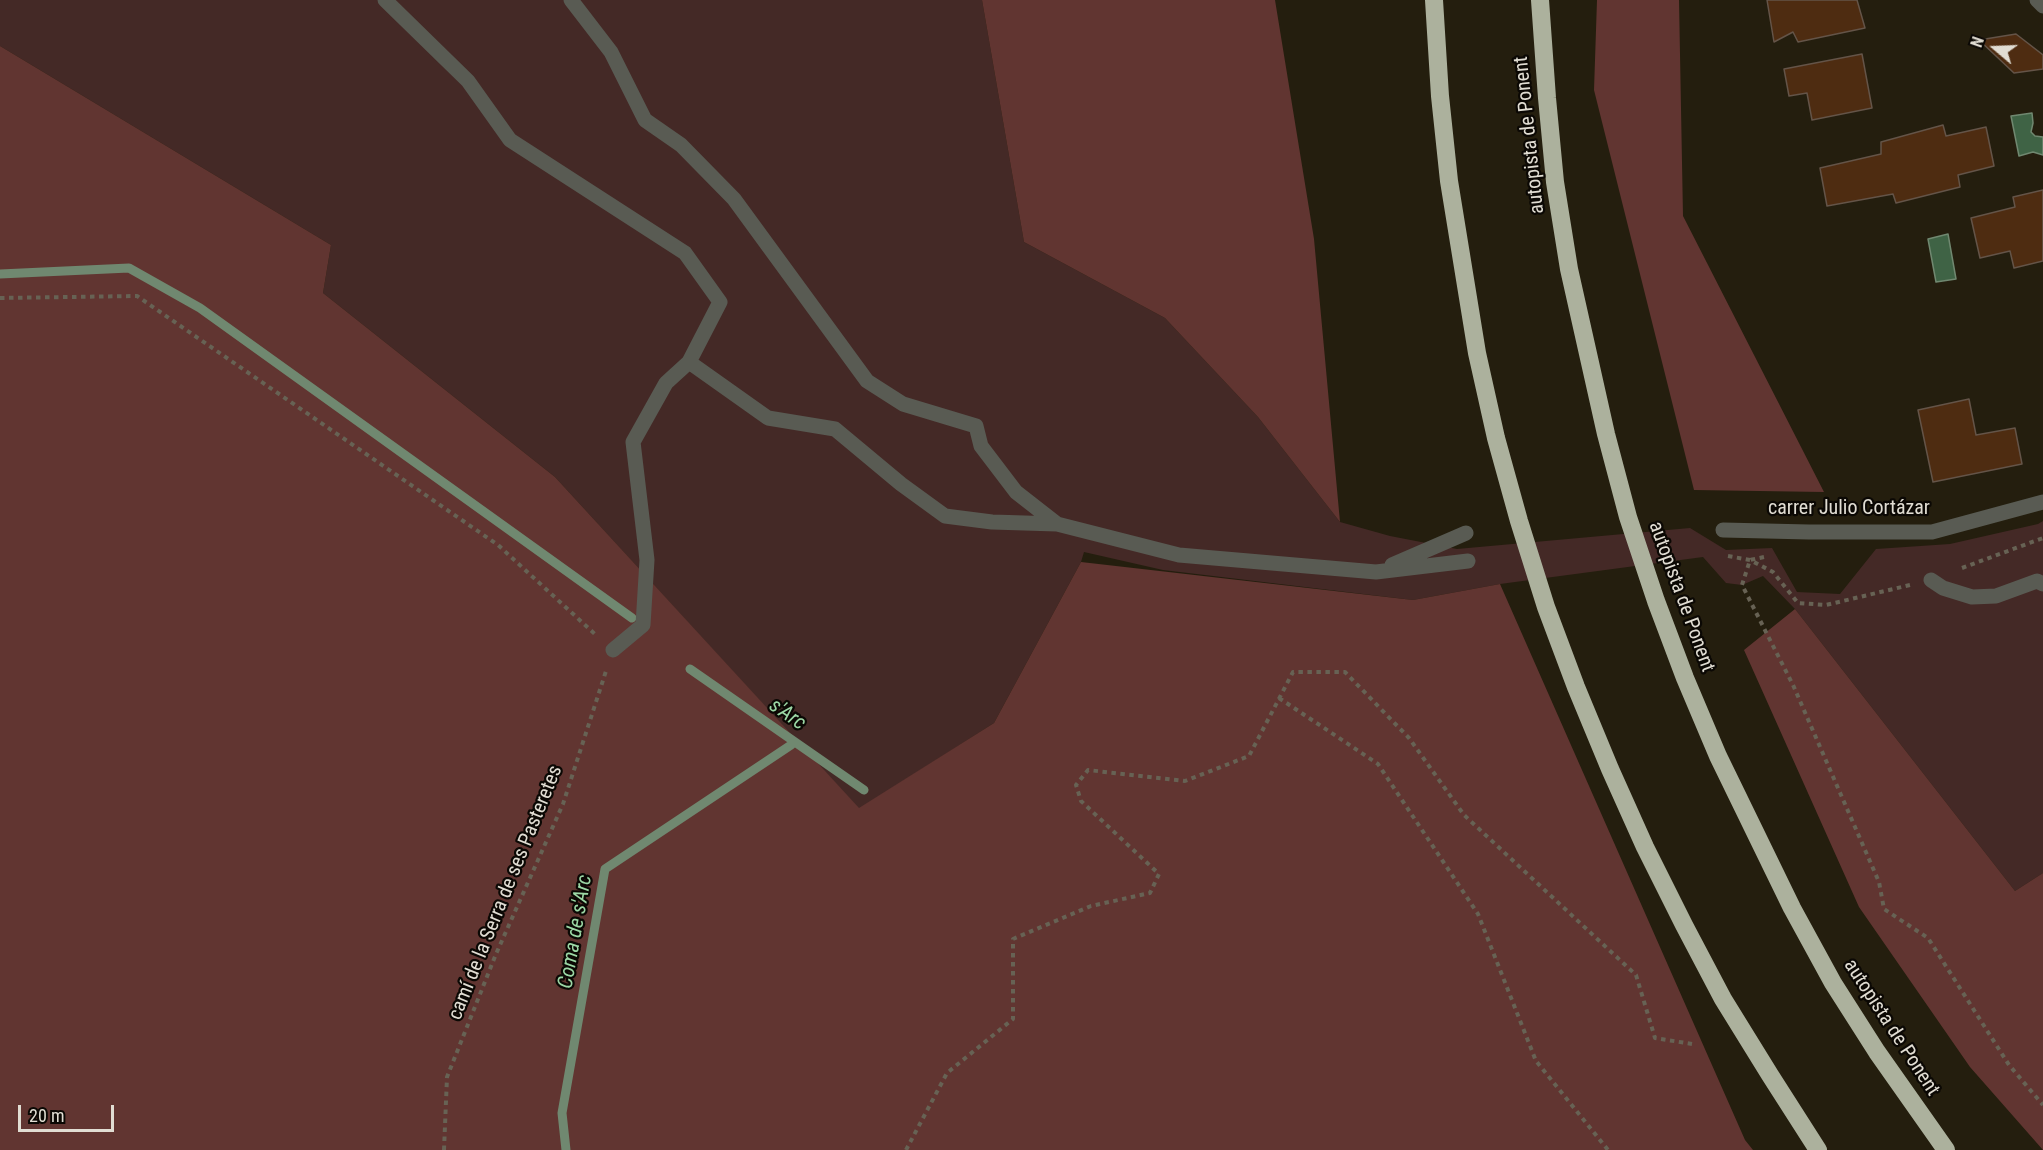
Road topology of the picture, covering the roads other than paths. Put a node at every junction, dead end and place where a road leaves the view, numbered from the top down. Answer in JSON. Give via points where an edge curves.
{"nodes":[{"id":1,"x":385,"y":0,"type":"edge"},
{"id":2,"x":571,"y":0,"type":"edge"},
{"id":3,"x":1434,"y":0,"type":"edge"},
{"id":4,"x":1540,"y":0,"type":"edge"},
{"id":5,"x":2037,"y":0,"type":"edge"},
{"id":6,"x":2043,"y":6,"type":"edge"},
{"id":7,"x":689,"y":362,"type":"junction"},
{"id":8,"x":2043,"y":502,"type":"edge"},
{"id":9,"x":1057,"y":524,"type":"junction"},
{"id":10,"x":1723,"y":530,"type":"dead end"},
{"id":11,"x":1466,"y":533,"type":"dead end"},
{"id":12,"x":1468,"y":561,"type":"dead end"},
{"id":13,"x":1376,"y":572,"type":"junction"},
{"id":14,"x":1931,"y":580,"type":"road end"},
{"id":15,"x":2043,"y":584,"type":"edge"},
{"id":16,"x":613,"y":650,"type":"road end"},
{"id":17,"x":1818,"y":1150,"type":"edge"},
{"id":18,"x":1946,"y":1150,"type":"edge"}],
"edges":[{"from":1,"to":7,"type":"street","via":[[468,81],[510,140],[685,254],[720,302]]},
{"from":2,"to":9,"type":"street","via":[[611,52],[645,120],[681,145],[734,198],[867,381],[903,404],[976,426],[981,446],[1016,492]]},
{"from":3,"to":17,"type":"highway","via":[[1449,181],[1477,353],[1502,459],[1546,607],[1610,769],[1684,925],[1724,999]]},
{"from":4,"to":18,"type":"highway","name":"autopista de Ponent","via":[[1555,182],[1569,269],[1605,434],[1656,601],[1718,756],[1792,908],[1870,1042]]},
{"from":5,"to":6,"type":"street"},
{"from":7,"to":9,"type":"street","via":[[768,418],[835,429],[945,516]]},
{"from":7,"to":16,"type":"street","via":[[666,383],[633,442],[647,560],[643,625]]},
{"from":8,"to":10,"type":"street","name":"carrer Julio Cortázar","via":[[1932,532]]},
{"from":9,"to":13,"type":"street","via":[[1179,555]]},
{"from":11,"to":13,"type":"street"},
{"from":12,"to":13,"type":"street"},
{"from":14,"to":15,"type":"street","via":[[1972,597],[1996,597],[2037,582]]}]}
